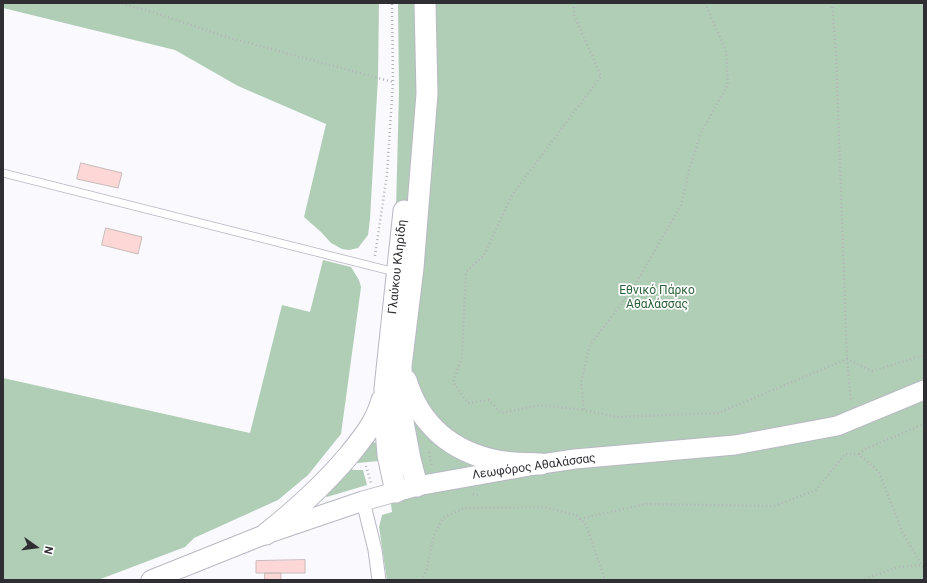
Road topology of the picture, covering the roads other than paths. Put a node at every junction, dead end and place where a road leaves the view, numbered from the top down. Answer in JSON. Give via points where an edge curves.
{"nodes":[{"id":1,"x":425,"y":3,"type":"edge"},
{"id":2,"x":425,"y":42,"type":"junction"},
{"id":3,"x":3,"y":173,"type":"edge"},
{"id":4,"x":397,"y":272,"type":"junction"},
{"id":5,"x":401,"y":366,"type":"junction"},
{"id":6,"x":385,"y":388,"type":"junction"},
{"id":7,"x":924,"y":390,"type":"edge"},
{"id":8,"x":542,"y":464,"type":"junction"},
{"id":9,"x":417,"y":486,"type":"junction"},
{"id":10,"x":396,"y":492,"type":"junction"},
{"id":11,"x":363,"y":501,"type":"junction"},
{"id":12,"x":266,"y":534,"type":"junction"},
{"id":13,"x":151,"y":580,"type":"edge"},
{"id":14,"x":379,"y":580,"type":"edge"}],
"edges":[{"from":1,"to":2,"type":"main road","name":"Γλαύκου Κληρίδη"},
{"from":2,"to":4,"type":"main road","name":"Γλαύκου Κληρίδη"},
{"from":2,"to":5,"type":"main road","name":"Γλαύκου Κληρίδη","via":[[427,94],[413,268]]},
{"from":3,"to":4,"type":"lane"},
{"from":4,"to":6,"type":"main road","name":"Γλαύκου Κληρίδη"},
{"from":5,"to":8,"type":"main road","via":[[415,406],[442,436],[481,457]]},
{"from":5,"to":9,"type":"main road","name":"Γλαύκου Κληρίδη","via":[[403,422]]},
{"from":6,"to":10,"type":"main road","name":"Γλαύκου Κληρίδη","via":[[388,455]]},
{"from":6,"to":12,"type":"main road","via":[[379,412],[364,438],[318,489]]},
{"from":7,"to":8,"type":"main road","name":"Λεωφόρος Αθαλάσσας","via":[[837,426],[735,445]]},
{"from":8,"to":9,"type":"main road","name":"Λεωφόρος Αθαλάσσας"},
{"from":9,"to":10,"type":"main road","name":"Λεωφόρος Αθαλάσσας"},
{"from":10,"to":11,"type":"main road","name":"Λεωφόρος Αθαλάσσας"},
{"from":11,"to":12,"type":"main road","name":"Λεωφόρος Αθαλάσσας"},
{"from":11,"to":14,"type":"street","via":[[375,550]]},
{"from":12,"to":13,"type":"main road","name":"Λεωφόρος Αθαλάσσας"}]}
